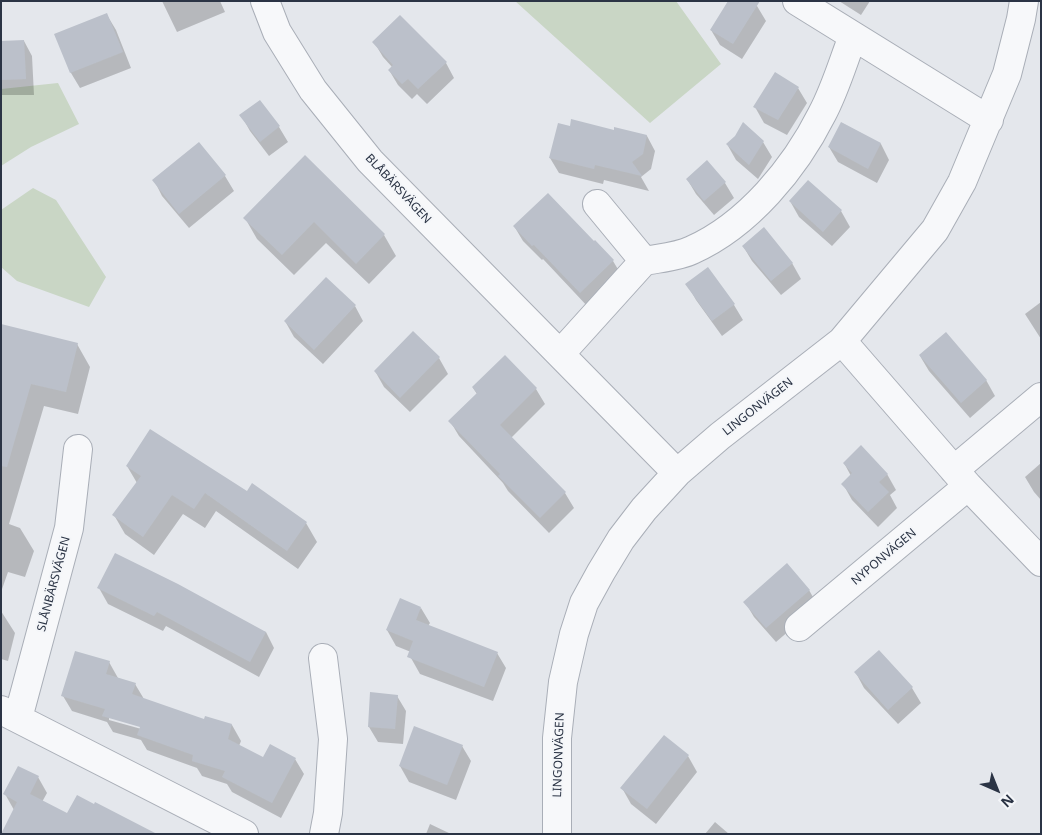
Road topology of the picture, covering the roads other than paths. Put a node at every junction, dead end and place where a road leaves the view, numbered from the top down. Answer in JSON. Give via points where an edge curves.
{"nodes":[{"id":1,"x":264,"y":1,"type":"edge"},
{"id":2,"x":797,"y":1,"type":"edge"},
{"id":3,"x":1029,"y":14,"type":"edge"},
{"id":4,"x":853,"y":36,"type":"junction"},
{"id":5,"x":989,"y":120,"type":"junction"},
{"id":6,"x":597,"y":204,"type":"dead end"},
{"id":7,"x":644,"y":261,"type":"junction"},
{"id":8,"x":842,"y":341,"type":"junction"},
{"id":9,"x":560,"y":354,"type":"junction"},
{"id":10,"x":1041,"y":397,"type":"edge"},
{"id":11,"x":78,"y":449,"type":"dead end"},
{"id":12,"x":677,"y":473,"type":"junction"},
{"id":13,"x":961,"y":478,"type":"junction"},
{"id":14,"x":1041,"y":562,"type":"edge"},
{"id":15,"x":799,"y":627,"type":"dead end"},
{"id":16,"x":323,"y":658,"type":"dead end"},
{"id":17,"x":9,"y":714,"type":"edge"},
{"id":18,"x":244,"y":834,"type":"edge"},
{"id":19,"x":324,"y":834,"type":"edge"},
{"id":20,"x":557,"y":834,"type":"edge"}],
"edges":[{"from":1,"to":9,"type":"street","name":"BLÅBÄRSVÄGEN","via":[[276,32],[313,90],[370,161]]},
{"from":2,"to":4,"type":"street"},
{"from":3,"to":5,"type":"street","name":"LINGONVÄGEN"},
{"from":4,"to":5,"type":"street"},
{"from":4,"to":7,"type":"street","via":[[822,114],[792,164],[770,192],[720,235],[690,251]]},
{"from":5,"to":8,"type":"street","name":"LINGONVÄGEN","via":[[962,182],[935,230]]},
{"from":6,"to":7,"type":"street"},
{"from":7,"to":9,"type":"street"},
{"from":8,"to":12,"type":"street","name":"LINGONVÄGEN"},
{"from":8,"to":13,"type":"street"},
{"from":9,"to":12,"type":"street","name":"BLÅBÄRSVÄGEN"},
{"from":10,"to":13,"type":"street","name":"NYPONVÄGEN"},
{"from":11,"to":17,"type":"street","name":"SLÅNBÄRSVÄGEN","via":[[70,528]]},
{"from":12,"to":20,"type":"street","name":"LINGONVÄGEN","via":[[621,539],[584,603],[563,682],[557,738]]},
{"from":13,"to":14,"type":"street"},
{"from":13,"to":15,"type":"street","name":"NYPONVÄGEN"},
{"from":16,"to":19,"type":"street","via":[[334,738]]},
{"from":17,"to":18,"type":"street","name":"SLÅNBÄRSVÄGEN"}]}
